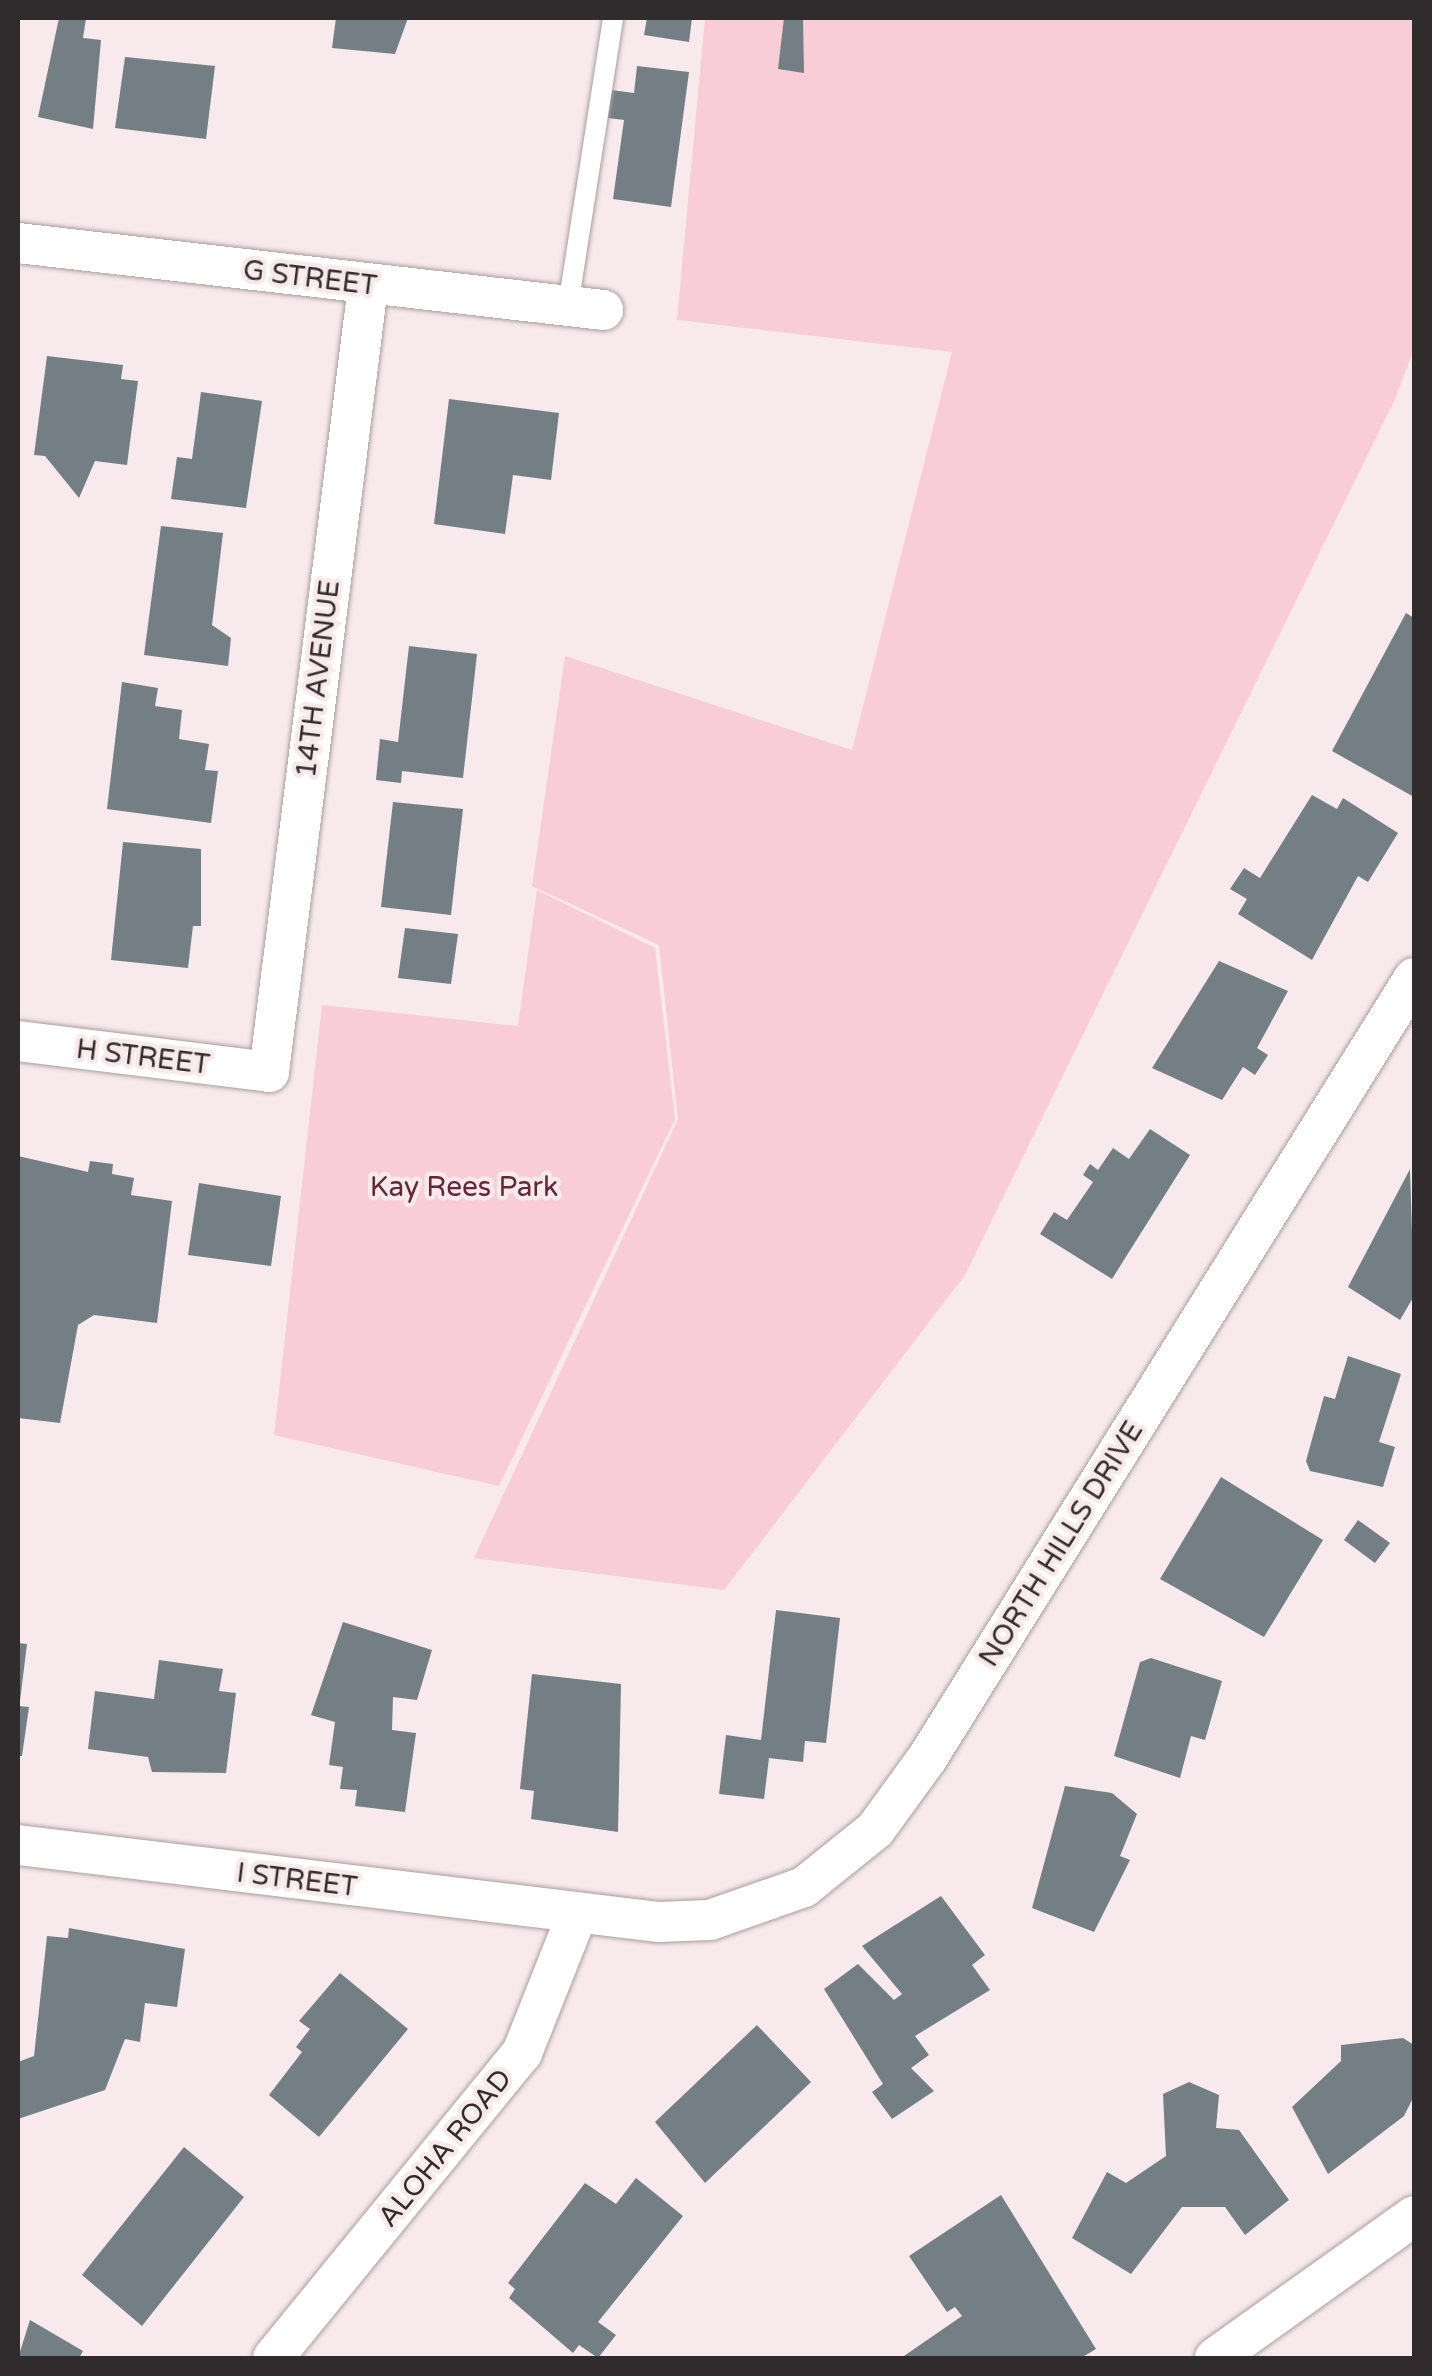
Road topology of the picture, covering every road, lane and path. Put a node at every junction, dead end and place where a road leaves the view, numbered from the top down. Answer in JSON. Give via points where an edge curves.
{"nodes":[{"id":1,"x":613,"y":18,"type":"edge"},
{"id":2,"x":18,"y":242,"type":"edge"},
{"id":3,"x":368,"y":286,"type":"junction"},
{"id":4,"x":585,"y":308,"type":"joint"},
{"id":5,"x":1414,"y":978,"type":"edge"},
{"id":6,"x":18,"y":1042,"type":"edge"},
{"id":7,"x":269,"y":1072,"type":"joint"},
{"id":8,"x":18,"y":1845,"type":"edge"},
{"id":9,"x":577,"y":1915,"type":"junction"},
{"id":10,"x":1414,"y":2216,"type":"edge"},
{"id":11,"x":274,"y":2358,"type":"edge"},
{"id":12,"x":1215,"y":2358,"type":"edge"}],
"edges":[{"from":1,"to":4,"type":"lane"},
{"from":2,"to":3,"type":"street","name":"G STREET"},
{"from":3,"to":4,"type":"street","name":"G STREET"},
{"from":3,"to":7,"type":"street","name":"14TH AVENUE"},
{"from":5,"to":9,"type":"street","name":"NORTH HILLS DRIVE","via":[[874,1830],[804,1887],[760,1907],[659,1922]]},
{"from":6,"to":7,"type":"street","name":"H STREET"},
{"from":8,"to":9,"type":"street","name":"I STREET"},
{"from":9,"to":11,"type":"street","name":"ALOHA ROAD","via":[[522,2053]]},
{"from":10,"to":12,"type":"street"}]}
